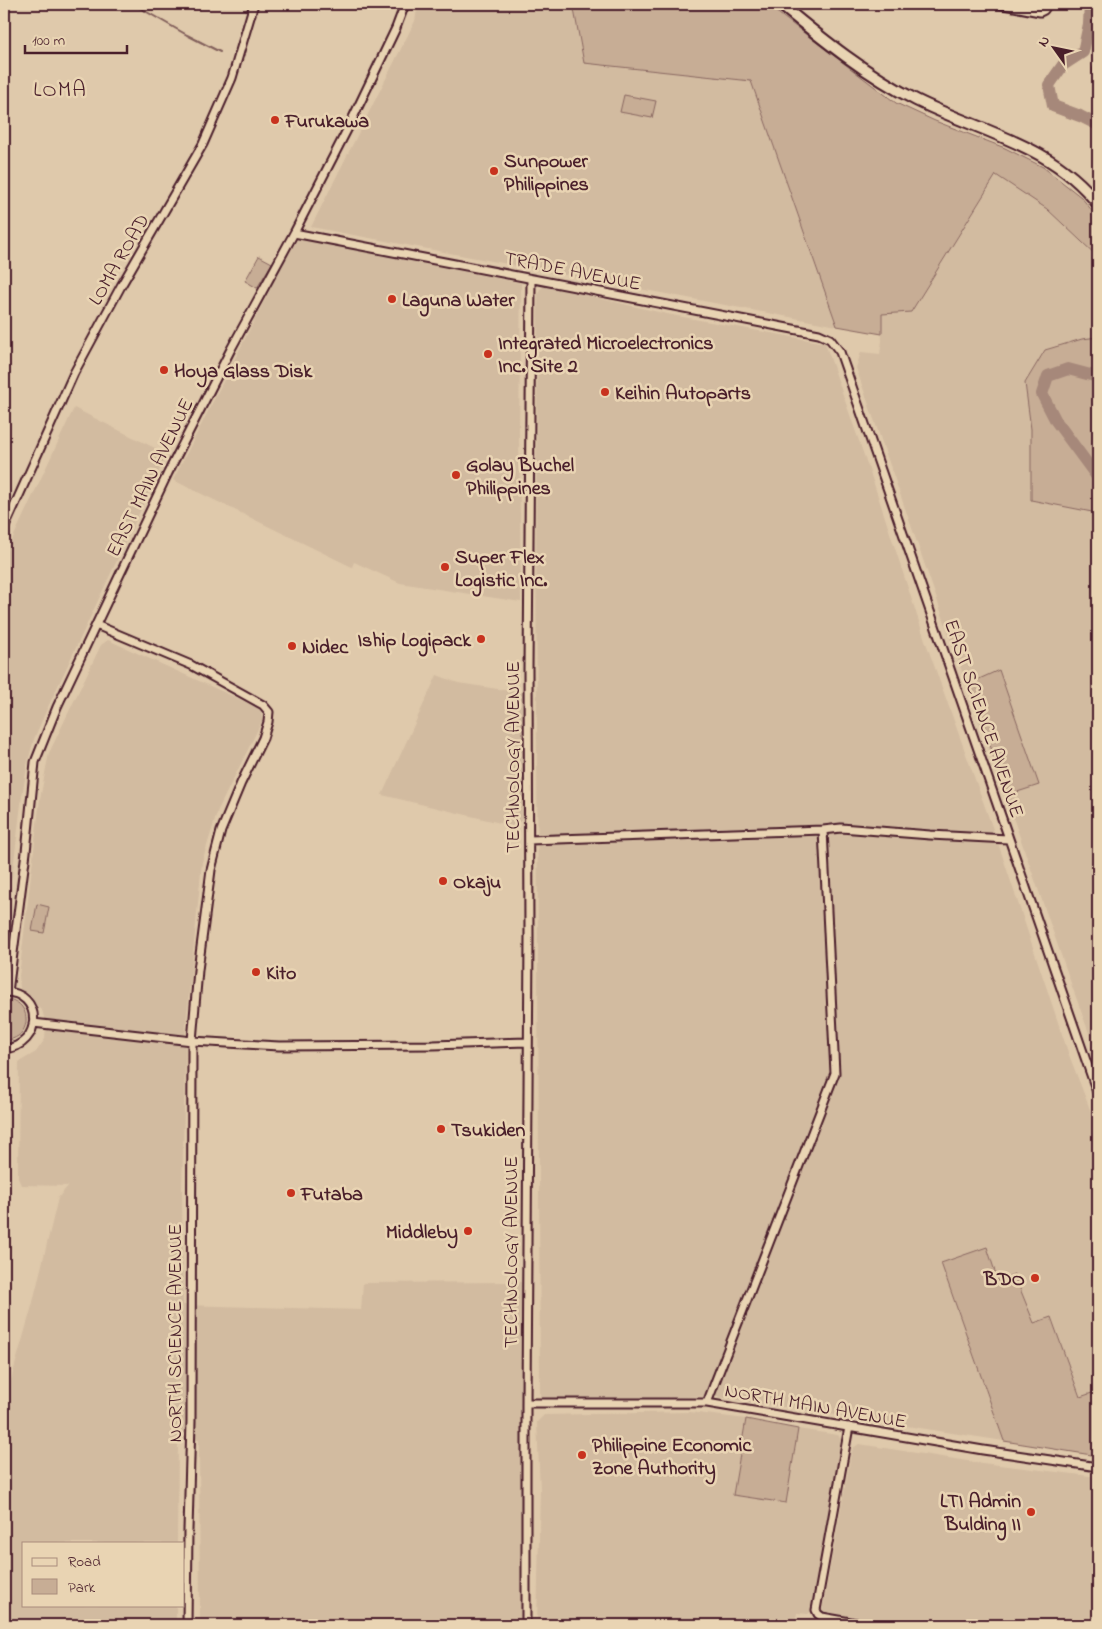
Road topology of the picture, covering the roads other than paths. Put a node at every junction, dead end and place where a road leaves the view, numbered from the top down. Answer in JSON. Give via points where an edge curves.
{"nodes":[{"id":1,"x":254,"y":4,"type":"edge"},
{"id":2,"x":405,"y":4,"type":"edge"},
{"id":3,"x":780,"y":4,"type":"edge"},
{"id":4,"x":998,"y":4,"type":"edge"},
{"id":5,"x":1048,"y":4,"type":"edge"},
{"id":6,"x":1015,"y":5,"type":"edge"},
{"id":7,"x":1098,"y":204,"type":"edge"},
{"id":8,"x":294,"y":233,"type":"junction"},
{"id":9,"x":531,"y":278,"type":"junction"},
{"id":10,"x":840,"y":352,"type":"joint"},
{"id":11,"x":4,"y":529,"type":"edge"},
{"id":12,"x":96,"y":626,"type":"junction"},
{"id":13,"x":824,"y":830,"type":"junction"},
{"id":14,"x":1008,"y":839,"type":"junction"},
{"id":15,"x":529,"y":840,"type":"junction"},
{"id":16,"x":6,"y":992,"type":"edge"},
{"id":17,"x":33,"y":1023,"type":"junction"},
{"id":18,"x":192,"y":1041,"type":"junction"},
{"id":19,"x":527,"y":1042,"type":"junction"},
{"id":20,"x":4,"y":1049,"type":"edge"},
{"id":21,"x":1098,"y":1095,"type":"edge"},
{"id":22,"x":526,"y":1403,"type":"junction"},
{"id":23,"x":707,"y":1403,"type":"junction"},
{"id":24,"x":849,"y":1427,"type":"junction"},
{"id":25,"x":1098,"y":1467,"type":"edge"},
{"id":26,"x":187,"y":1625,"type":"edge"},
{"id":27,"x":526,"y":1625,"type":"edge"},
{"id":28,"x":867,"y":1625,"type":"edge"}],
"edges":[{"from":1,"to":11,"type":"street","name":"LOMA ROAD","via":[[232,78],[203,144],[74,373]]},
{"from":2,"to":8,"type":"street","name":"EAST MAIN AVENUE","via":[[348,128]]},
{"from":3,"to":7,"type":"main road","via":[[891,86],[1045,156],[1068,172]]},
{"from":4,"to":6,"type":"street"},
{"from":5,"to":6,"type":"street","via":[[1040,12]]},
{"from":8,"to":9,"type":"street","name":"TRADE AVENUE"},
{"from":8,"to":12,"type":"street","name":"EAST MAIN AVENUE","via":[[222,366]]},
{"from":9,"to":10,"type":"street","name":"TRADE AVENUE","via":[[819,334],[830,340]]},
{"from":9,"to":15,"type":"street","name":"TECHNOLOGY AVENUE"},
{"from":10,"to":14,"type":"street","name":"EAST SCIENCE AVENUE"},
{"from":12,"to":16,"type":"street","name":"EAST MAIN AVENUE","via":[[56,707],[35,762]]},
{"from":12,"to":18,"type":"street","name":"NORTH SCIENCE AVENUE","via":[[191,665],[263,704],[269,712],[264,738],[221,831],[211,870]]},
{"from":13,"to":14,"type":"street","via":[[841,828]]},
{"from":13,"to":15,"type":"street"},
{"from":13,"to":23,"type":"street","via":[[835,1073]]},
{"from":14,"to":21,"type":"street","name":"EAST SCIENCE AVENUE"},
{"from":15,"to":19,"type":"street","name":"TECHNOLOGY AVENUE"},
{"from":16,"to":17,"type":"street","via":[[21,996],[28,1003]]},
{"from":17,"to":18,"type":"street"},
{"from":17,"to":20,"type":"street","via":[[25,1041]]},
{"from":18,"to":19,"type":"street","via":[[279,1046]]},
{"from":18,"to":26,"type":"street","name":"NORTH SCIENCE AVENUE"},
{"from":19,"to":22,"type":"street","name":"TECHNOLOGY AVENUE"},
{"from":22,"to":23,"type":"street","name":"NORTH MAIN AVENUE"},
{"from":22,"to":27,"type":"street","name":"TECHNOLOGY AVENUE"},
{"from":23,"to":24,"type":"street","name":"NORTH MAIN AVENUE"},
{"from":24,"to":25,"type":"street","name":"NORTH MAIN AVENUE"},
{"from":24,"to":28,"type":"street","via":[[816,1610],[822,1617]]}]}
